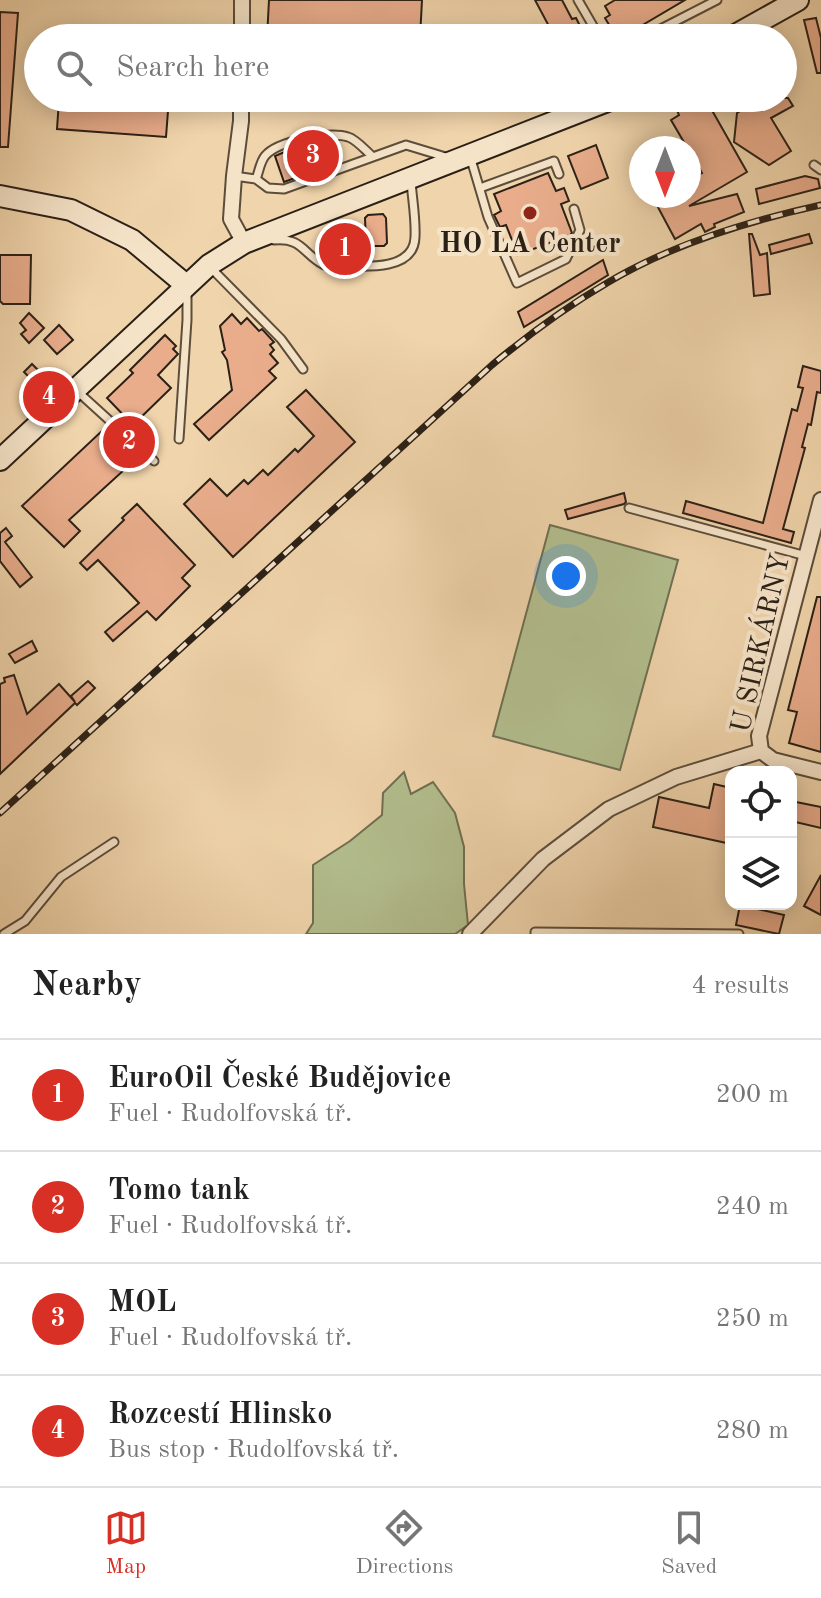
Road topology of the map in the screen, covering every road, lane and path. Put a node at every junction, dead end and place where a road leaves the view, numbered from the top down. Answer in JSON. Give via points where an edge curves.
{"nodes":[{"id":1,"x":242,"y":0,"type":"edge"},
{"id":2,"x":578,"y":0,"type":"edge"},
{"id":3,"x":717,"y":0,"type":"edge"},
{"id":4,"x":798,"y":0,"type":"edge"},
{"id":5,"x":774,"y":6,"type":"edge"},
{"id":6,"x":242,"y":24,"type":"edge"},
{"id":7,"x":592,"y":24,"type":"edge"},
{"id":8,"x":670,"y":24,"type":"edge"},
{"id":9,"x":749,"y":24,"type":"edge"},
{"id":10,"x":241,"y":112,"type":"edge"},
{"id":11,"x":579,"y":112,"type":"edge"},
{"id":12,"x":372,"y":156,"type":"junction"},
{"id":13,"x":462,"y":157,"type":"junction"},
{"id":14,"x":559,"y":174,"type":"dead end"},
{"id":15,"x":234,"y":176,"type":"junction"},
{"id":16,"x":411,"y":177,"type":"junction"},
{"id":17,"x":256,"y":179,"type":"junction"},
{"id":18,"x":480,"y":188,"type":"junction"},
{"id":19,"x":0,"y":196,"type":"edge"},
{"id":20,"x":574,"y":209,"type":"dead end"},
{"id":21,"x":244,"y":243,"type":"junction"},
{"id":22,"x":209,"y":265,"type":"junction"},
{"id":23,"x":186,"y":285,"type":"junction"},
{"id":24,"x":303,"y":369,"type":"dead end"},
{"id":25,"x":75,"y":389,"type":"junction"},
{"id":26,"x":179,"y":439,"type":"dead end"},
{"id":27,"x":0,"y":460,"type":"edge"},
{"id":28,"x":154,"y":461,"type":"dead end"},
{"id":29,"x":821,"y":500,"type":"edge"},
{"id":30,"x":629,"y":508,"type":"dead end"},
{"id":31,"x":806,"y":556,"type":"junction"},
{"id":32,"x":761,"y":751,"type":"junction"},
{"id":33,"x":821,"y":772,"type":"edge"},
{"id":34,"x":114,"y":842,"type":"dead end"},
{"id":35,"x":4,"y":934,"type":"edge"},
{"id":36,"x":470,"y":934,"type":"edge"},
{"id":37,"x":535,"y":934,"type":"edge"},
{"id":38,"x":739,"y":934,"type":"edge"}],
"edges":[{"from":1,"to":6,"type":"street"},
{"from":2,"to":7,"type":"lane"},
{"from":3,"to":8,"type":"lane"},
{"from":4,"to":5,"type":"main road"},
{"from":5,"to":9,"type":"main road"},
{"from":10,"to":15,"type":"street"},
{"from":11,"to":13,"type":"main road"},
{"from":12,"to":13,"type":"lane","via":[[406,145]]},
{"from":12,"to":17,"type":"lane","via":[[284,189],[268,188]]},
{"from":12,"to":17,"type":"lane","via":[[349,137],[315,136],[273,150],[264,157]]},
{"from":13,"to":16,"type":"main road"},
{"from":13,"to":18,"type":"lane"},
{"from":14,"to":18,"type":"lane","via":[[554,161]]},
{"from":15,"to":17,"type":"lane"},
{"from":15,"to":21,"type":"street","via":[[231,219]]},
{"from":16,"to":21,"type":"main road"},
{"from":16,"to":21,"type":"lane","via":[[416,239],[410,254],[396,264],[324,265],[300,244],[282,239]]},
{"from":18,"to":20,"type":"lane","via":[[517,283],[566,259],[580,230]]},
{"from":19,"to":23,"type":"main road","via":[[71,210],[132,240]]},
{"from":21,"to":22,"type":"main road"},
{"from":22,"to":23,"type":"main road"},
{"from":22,"to":24,"type":"lane"},
{"from":23,"to":25,"type":"main road"},
{"from":23,"to":26,"type":"lane"},
{"from":25,"to":27,"type":"main road"},
{"from":25,"to":28,"type":"lane"},
{"from":29,"to":31,"type":"street","name":"U SIRKÁRNY"},
{"from":30,"to":31,"type":"lane"},
{"from":31,"to":32,"type":"street","name":"U SIRKÁRNY","via":[[759,736]]},
{"from":32,"to":33,"type":"street","name":"U SIRKÁRNY","via":[[773,760]]},
{"from":32,"to":36,"type":"street","name":"U SIRKÁRNY","via":[[676,777],[609,809],[543,859]]},
{"from":34,"to":35,"type":"lane","via":[[61,877],[25,921]]},
{"from":37,"to":38,"type":"lane"}]}
